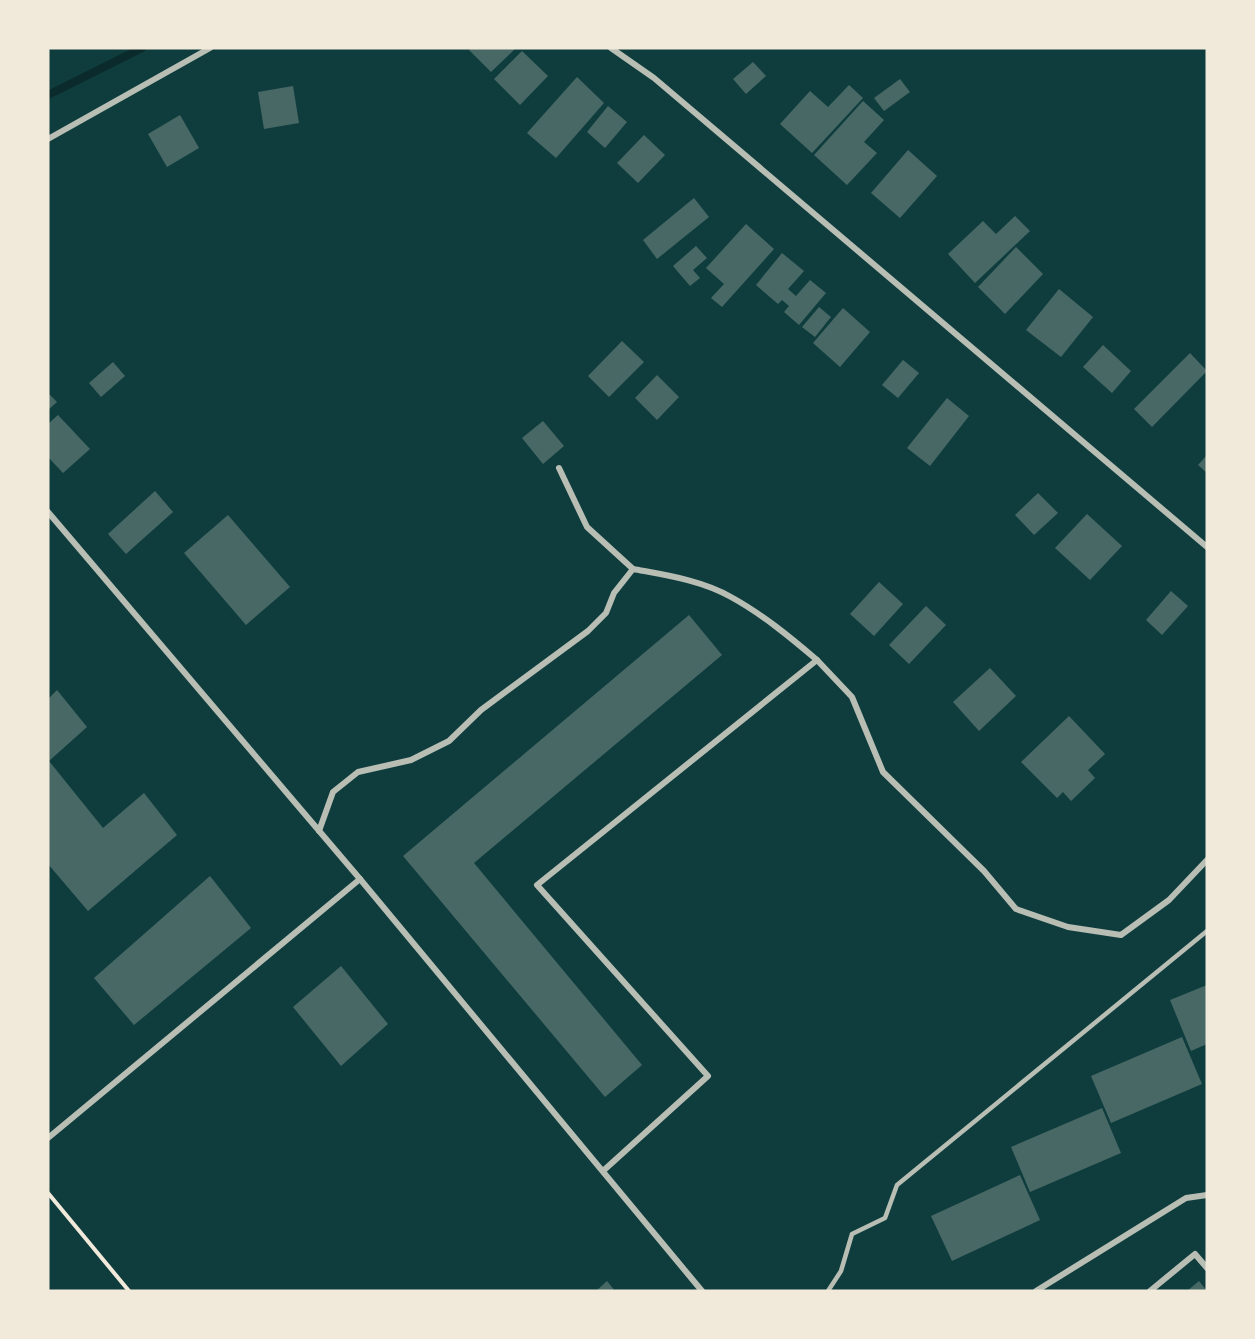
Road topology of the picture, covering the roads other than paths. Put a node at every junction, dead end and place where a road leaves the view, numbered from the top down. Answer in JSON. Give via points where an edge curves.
{"nodes":[{"id":1,"x":210,"y":48,"type":"edge"},
{"id":2,"x":611,"y":48,"type":"edge"},
{"id":3,"x":48,"y":139,"type":"edge"},
{"id":4,"x":559,"y":468,"type":"dead end"},
{"id":5,"x":48,"y":512,"type":"edge"},
{"id":6,"x":1207,"y":547,"type":"edge"},
{"id":7,"x":633,"y":569,"type":"junction"},
{"id":8,"x":817,"y":660,"type":"junction"},
{"id":9,"x":319,"y":831,"type":"junction"},
{"id":10,"x":1207,"y":860,"type":"edge"},
{"id":11,"x":360,"y":879,"type":"junction"},
{"id":12,"x":1207,"y":931,"type":"edge"},
{"id":13,"x":48,"y":1138,"type":"edge"},
{"id":14,"x":603,"y":1171,"type":"junction"},
{"id":15,"x":1207,"y":1195,"type":"edge"},
{"id":16,"x":1207,"y":1268,"type":"edge"},
{"id":17,"x":702,"y":1291,"type":"edge"},
{"id":18,"x":828,"y":1291,"type":"edge"},
{"id":19,"x":1036,"y":1291,"type":"edge"},
{"id":20,"x":1150,"y":1291,"type":"edge"}],
"edges":[{"from":1,"to":3,"type":"street"},
{"from":2,"to":6,"type":"street","via":[[663,86]]},
{"from":4,"to":7,"type":"street","via":[[586,527]]},
{"from":5,"to":9,"type":"street"},
{"from":7,"to":8,"type":"street","via":[[681,578],[729,596],[774,625]]},
{"from":7,"to":9,"type":"street","via":[[614,593],[606,613],[588,631],[481,710],[449,741],[411,760],[358,772],[333,792]]},
{"from":8,"to":10,"type":"street","via":[[852,697],[883,772],[984,871],[1016,909],[1068,927],[1121,935],[1169,900]]},
{"from":8,"to":14,"type":"street","via":[[537,885],[708,1076]]},
{"from":9,"to":11,"type":"street"},
{"from":11,"to":13,"type":"street"},
{"from":11,"to":14,"type":"street"},
{"from":12,"to":18,"type":"lane","via":[[897,1185],[885,1218],[852,1234],[841,1271]]},
{"from":14,"to":17,"type":"street"},
{"from":15,"to":19,"type":"street","via":[[1186,1198]]},
{"from":16,"to":20,"type":"street","via":[[1195,1254]]}]}
